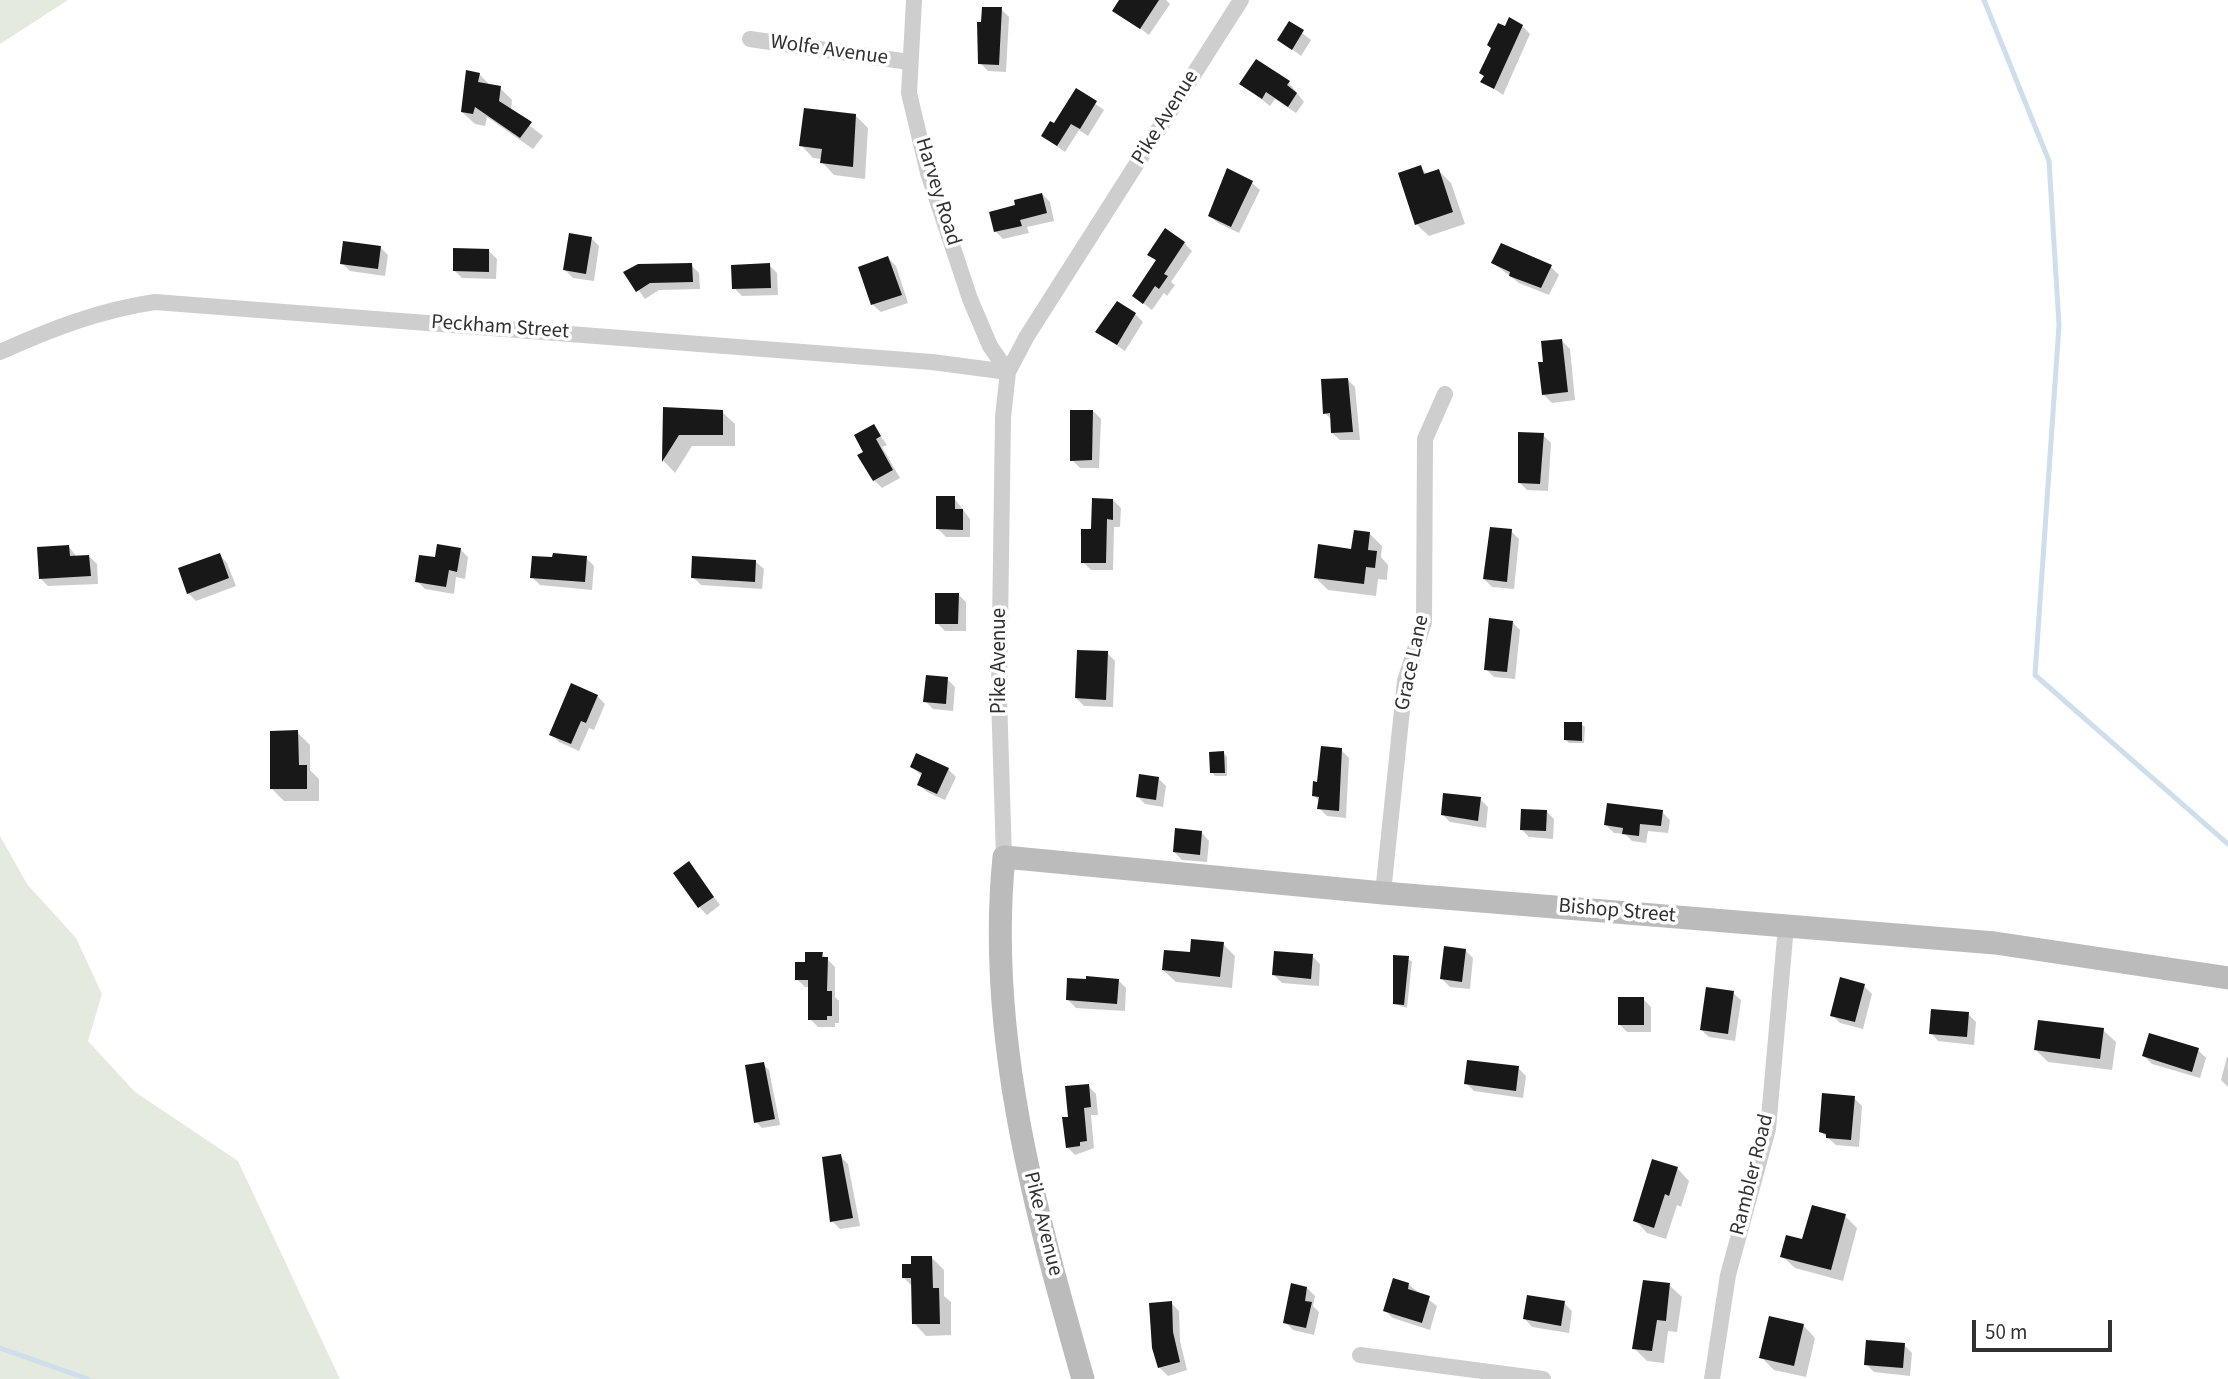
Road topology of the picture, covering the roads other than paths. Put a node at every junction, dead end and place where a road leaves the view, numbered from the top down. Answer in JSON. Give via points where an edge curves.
{"nodes":[{"id":1,"x":914,"y":0,"type":"edge"},
{"id":2,"x":1241,"y":0,"type":"edge"},
{"id":3,"x":750,"y":40,"type":"dead end"},
{"id":4,"x":909,"y":62,"type":"junction"},
{"id":5,"x":0,"y":352,"type":"edge"},
{"id":6,"x":1008,"y":372,"type":"junction"},
{"id":7,"x":1445,"y":394,"type":"dead end"},
{"id":8,"x":1004,"y":857,"type":"junction"},
{"id":9,"x":1383,"y":893,"type":"junction"},
{"id":10,"x":1786,"y":926,"type":"junction"},
{"id":11,"x":2228,"y":978,"type":"edge"},
{"id":12,"x":1360,"y":1355,"type":"dead end"},
{"id":13,"x":1083,"y":1379,"type":"edge"},
{"id":14,"x":1543,"y":1379,"type":"edge"},
{"id":15,"x":1712,"y":1379,"type":"edge"}],
"edges":[{"from":1,"to":4,"type":"street","name":"Harvey Road"},
{"from":2,"to":6,"type":"street","name":"Pike Avenue"},
{"from":3,"to":4,"type":"street","name":"Wolfe Avenue"},
{"from":4,"to":6,"type":"street","name":"Harvey Road","via":[[909,93],[928,173],[970,299],[990,346]]},
{"from":5,"to":6,"type":"street","name":"Peckham Street","via":[[74,320],[156,302],[932,362]]},
{"from":6,"to":8,"type":"street","name":"Pike Avenue","via":[[1000,565]]},
{"from":7,"to":9,"type":"street","name":"Grace Lane","via":[[1425,439],[1424,622],[1405,681]]},
{"from":8,"to":9,"type":"street","name":"Bishop Street"},
{"from":8,"to":13,"type":"street","name":"Pike Avenue","via":[[1006,1056],[1043,1236]]},
{"from":9,"to":10,"type":"street","name":"Bishop Street"},
{"from":10,"to":11,"type":"street","name":"Bishop Street","via":[[1995,943]]},
{"from":10,"to":15,"type":"street","name":"Rambler Road","via":[[1768,1129],[1728,1275]]},
{"from":12,"to":14,"type":"street"}]}
